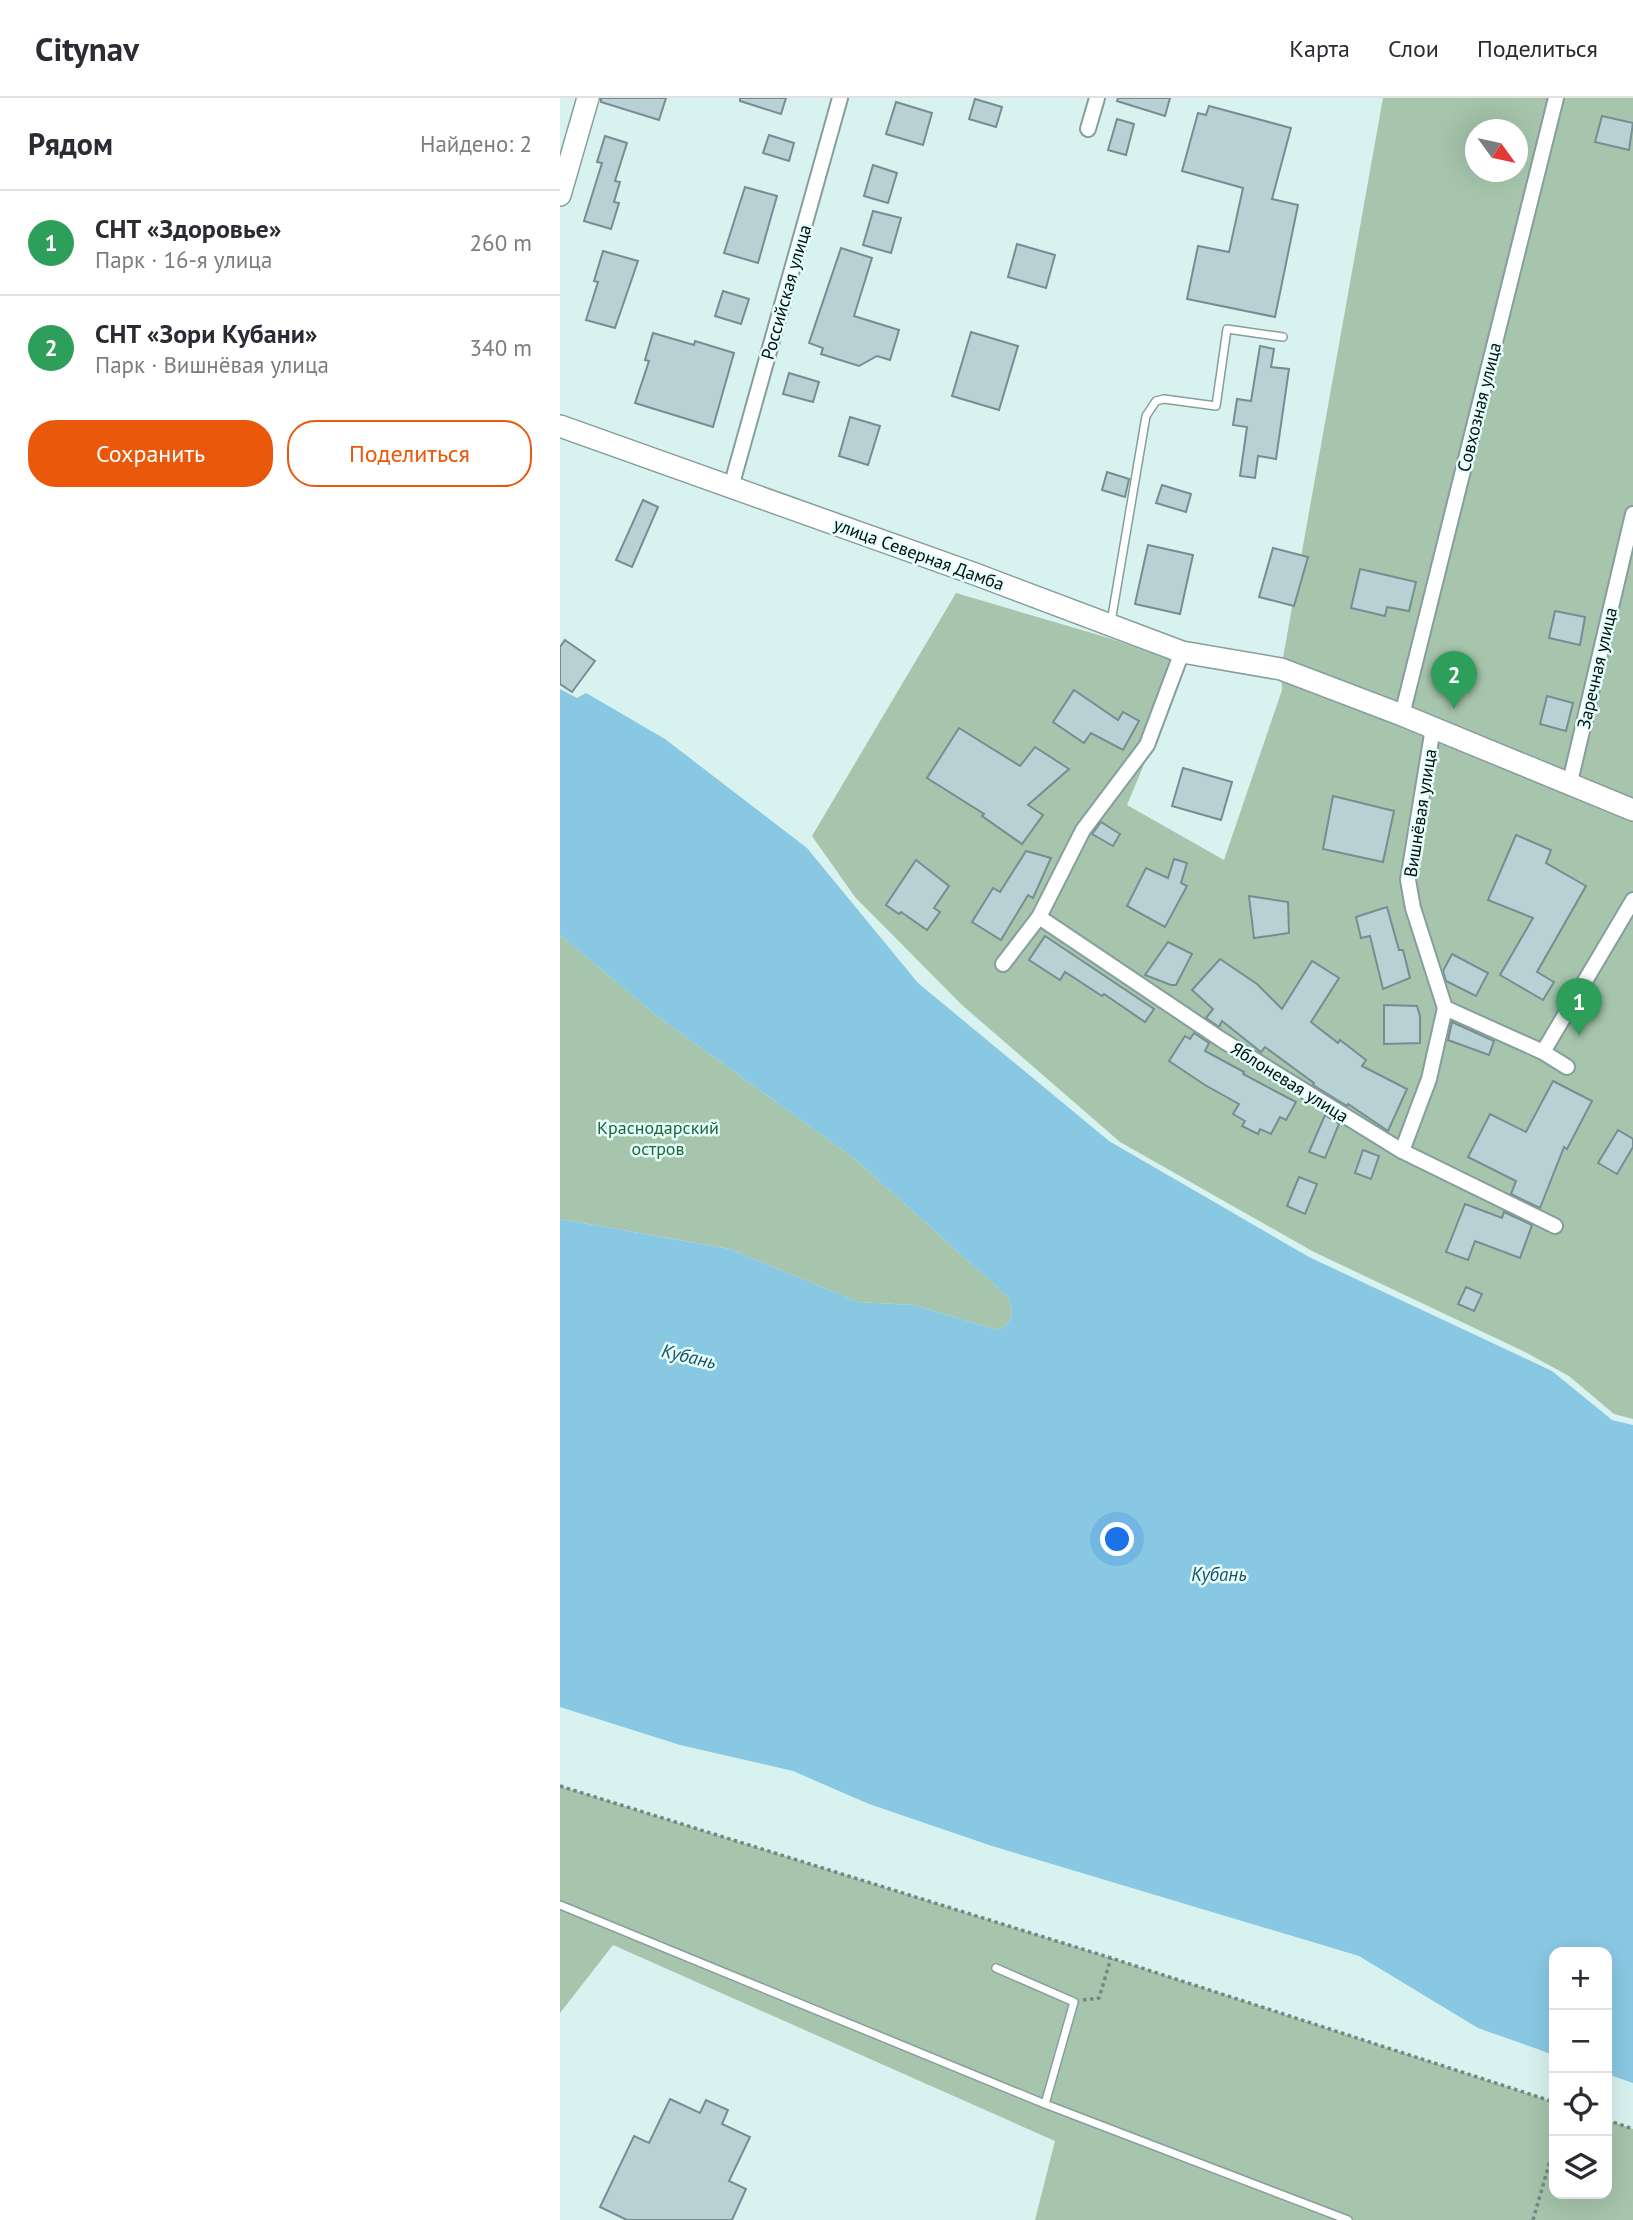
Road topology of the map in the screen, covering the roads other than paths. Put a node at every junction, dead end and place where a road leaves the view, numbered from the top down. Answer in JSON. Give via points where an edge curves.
{"nodes":[{"id":1,"x":587,"y":98,"type":"edge"},
{"id":2,"x":840,"y":98,"type":"edge"},
{"id":3,"x":1097,"y":98,"type":"edge"},
{"id":4,"x":1556,"y":98,"type":"edge"},
{"id":5,"x":1088,"y":129,"type":"dead end"},
{"id":6,"x":560,"y":195,"type":"edge"},
{"id":7,"x":1283,"y":337,"type":"dead end"},
{"id":8,"x":560,"y":426,"type":"edge"},
{"id":9,"x":732,"y":486,"type":"junction"},
{"id":10,"x":1633,"y":514,"type":"edge"},
{"id":11,"x":1110,"y":626,"type":"junction"},
{"id":12,"x":1182,"y":652,"type":"junction"},
{"id":13,"x":1402,"y":715,"type":"junction"},
{"id":14,"x":1433,"y":729,"type":"junction"},
{"id":15,"x":1570,"y":782,"type":"junction"},
{"id":16,"x":1633,"y":810,"type":"edge"},
{"id":17,"x":1633,"y":900,"type":"edge"},
{"id":18,"x":1039,"y":917,"type":"junction"},
{"id":19,"x":1003,"y":964,"type":"dead end"},
{"id":20,"x":1445,"y":1008,"type":"junction"},
{"id":21,"x":1543,"y":1052,"type":"junction"},
{"id":22,"x":1567,"y":1067,"type":"dead end"},
{"id":23,"x":1402,"y":1151,"type":"junction"},
{"id":24,"x":1555,"y":1226,"type":"dead end"},
{"id":25,"x":560,"y":1905,"type":"edge"},
{"id":26,"x":996,"y":1968,"type":"dead end"},
{"id":27,"x":1045,"y":2104,"type":"junction"},
{"id":28,"x":1348,"y":2220,"type":"edge"}],
"edges":[{"from":1,"to":6,"type":"street"},
{"from":2,"to":9,"type":"street","name":"Российская улица"},
{"from":3,"to":5,"type":"street"},
{"from":4,"to":13,"type":"street","name":"Совхозная улица"},
{"from":7,"to":11,"type":"lane","via":[[1227,329],[1216,406],[1164,399],[1150,408]]},
{"from":8,"to":9,"type":"street","name":"улица Северная Дамба"},
{"from":9,"to":11,"type":"street","name":"улица Северная Дамба"},
{"from":10,"to":15,"type":"street","name":"Заречная улица"},
{"from":11,"to":12,"type":"street","name":"улица Северная Дамба"},
{"from":12,"to":13,"type":"street","name":"улица Северная Дамба","via":[[1281,669]]},
{"from":12,"to":18,"type":"street","via":[[1147,745],[1083,830]]},
{"from":13,"to":14,"type":"street","name":"улица Северная Дамба"},
{"from":14,"to":15,"type":"street","name":"улица Северная Дамба"},
{"from":14,"to":20,"type":"street","name":"Вишнёвая улица","via":[[1408,880]]},
{"from":15,"to":16,"type":"street","name":"улица Северная Дамба"},
{"from":17,"to":21,"type":"street"},
{"from":18,"to":19,"type":"street"},
{"from":18,"to":23,"type":"street","name":"Яблоневая улица","via":[[1222,1040]]},
{"from":20,"to":21,"type":"street"},
{"from":20,"to":23,"type":"street","via":[[1429,1079]]},
{"from":21,"to":22,"type":"street"},
{"from":23,"to":24,"type":"street","name":"Яблоневая улица"},
{"from":25,"to":27,"type":"lane"},
{"from":26,"to":27,"type":"lane","via":[[1074,2002]]},
{"from":27,"to":28,"type":"lane"}]}
